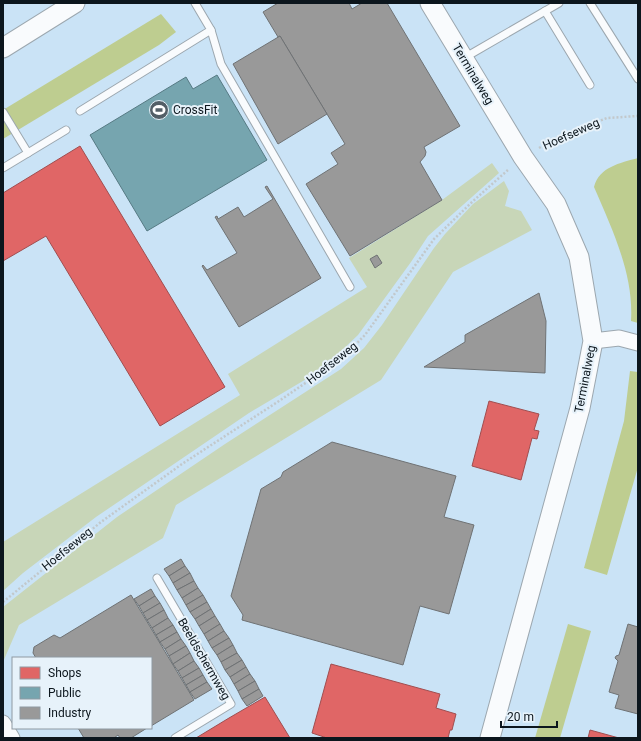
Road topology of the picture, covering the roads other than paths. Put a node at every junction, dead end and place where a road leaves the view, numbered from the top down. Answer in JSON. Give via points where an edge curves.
{"nodes":[{"id":1,"x":75,"y":3,"type":"edge"},
{"id":2,"x":195,"y":3,"type":"edge"},
{"id":3,"x":430,"y":3,"type":"edge"},
{"id":4,"x":559,"y":3,"type":"edge"},
{"id":5,"x":590,"y":3,"type":"edge"},
{"id":6,"x":544,"y":11,"type":"junction"},
{"id":7,"x":211,"y":30,"type":"junction"},
{"id":8,"x":3,"y":48,"type":"edge"},
{"id":9,"x":464,"y":58,"type":"junction"},
{"id":10,"x":638,"y":79,"type":"edge"},
{"id":11,"x":590,"y":85,"type":"dead end"},
{"id":12,"x":80,"y":111,"type":"dead end"},
{"id":13,"x":3,"y":112,"type":"edge"},
{"id":14,"x":66,"y":130,"type":"dead end"},
{"id":15,"x":28,"y":153,"type":"junction"},
{"id":16,"x":3,"y":168,"type":"edge"},
{"id":17,"x":350,"y":287,"type":"dead end"},
{"id":18,"x":593,"y":341,"type":"junction"},
{"id":19,"x":638,"y":343,"type":"edge"},
{"id":20,"x":157,"y":578,"type":"dead end"},
{"id":21,"x":3,"y":723,"type":"edge"},
{"id":22,"x":12,"y":738,"type":"edge"},
{"id":23,"x":175,"y":738,"type":"edge"},
{"id":24,"x":490,"y":738,"type":"edge"}],
"edges":[{"from":1,"to":8,"type":"street"},
{"from":2,"to":7,"type":"lane"},
{"from":3,"to":9,"type":"street","name":"Terminalweg"},
{"from":4,"to":6,"type":"lane"},
{"from":5,"to":10,"type":"lane"},
{"from":6,"to":9,"type":"lane"},
{"from":6,"to":11,"type":"lane"},
{"from":7,"to":12,"type":"lane"},
{"from":7,"to":17,"type":"lane","via":[[221,64]]},
{"from":9,"to":18,"type":"street","name":"Terminalweg","via":[[523,156],[556,204],[579,257]]},
{"from":13,"to":15,"type":"lane"},
{"from":14,"to":15,"type":"lane"},
{"from":15,"to":16,"type":"lane"},
{"from":18,"to":19,"type":"street","via":[[619,338]]},
{"from":18,"to":24,"type":"street","name":"Terminalweg","via":[[580,408]]},
{"from":20,"to":23,"type":"lane","name":"Beeldschermweg","via":[[231,704]]},
{"from":21,"to":22,"type":"street"}]}
